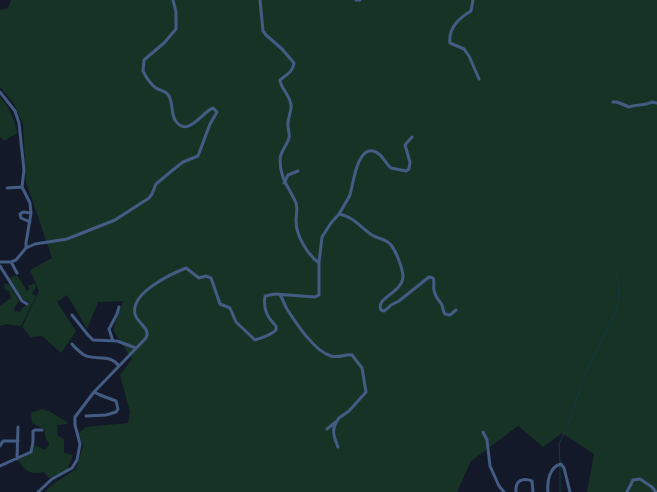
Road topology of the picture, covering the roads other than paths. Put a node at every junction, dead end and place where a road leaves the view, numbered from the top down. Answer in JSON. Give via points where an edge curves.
{"nodes":[{"id":1,"x":173,"y":0,"type":"edge"},
{"id":2,"x":260,"y":0,"type":"edge"},
{"id":3,"x":356,"y":0,"type":"edge"},
{"id":4,"x":360,"y":0,"type":"edge"},
{"id":5,"x":473,"y":0,"type":"edge"},
{"id":6,"x":479,"y":79,"type":"dead end"},
{"id":7,"x":0,"y":92,"type":"edge"},
{"id":8,"x":612,"y":102,"type":"dead end"},
{"id":9,"x":657,"y":104,"type":"edge"},
{"id":10,"x":412,"y":137,"type":"dead end"},
{"id":11,"x":298,"y":171,"type":"dead end"},
{"id":12,"x":284,"y":183,"type":"junction"},
{"id":13,"x":7,"y":188,"type":"dead end"},
{"id":14,"x":22,"y":188,"type":"junction"},
{"id":15,"x":31,"y":213,"type":"junction"},
{"id":16,"x":339,"y":214,"type":"junction"},
{"id":17,"x":30,"y":222,"type":"junction"},
{"id":18,"x":26,"y":248,"type":"junction"},
{"id":19,"x":0,"y":262,"type":"edge"},
{"id":20,"x":11,"y":262,"type":"junction"},
{"id":21,"x":319,"y":263,"type":"junction"},
{"id":22,"x":0,"y":266,"type":"edge"},
{"id":23,"x":17,"y":273,"type":"dead end"},
{"id":24,"x":280,"y":295,"type":"junction"},
{"id":25,"x":27,"y":304,"type":"dead end"},
{"id":26,"x":119,"y":306,"type":"dead end"},
{"id":27,"x":456,"y":310,"type":"dead end"},
{"id":28,"x":72,"y":315,"type":"dead end"},
{"id":29,"x":113,"y":341,"type":"junction"},
{"id":30,"x":72,"y":344,"type":"dead end"},
{"id":31,"x":136,"y":348,"type":"junction"},
{"id":32,"x":119,"y":366,"type":"junction"},
{"id":33,"x":94,"y":392,"type":"junction"},
{"id":34,"x":86,"y":416,"type":"dead end"},
{"id":35,"x":337,"y":421,"type":"junction"},
{"id":36,"x":18,"y":427,"type":"dead end"},
{"id":37,"x":327,"y":429,"type":"dead end"},
{"id":38,"x":42,"y":430,"type":"dead end"},
{"id":39,"x":483,"y":432,"type":"dead end"},
{"id":40,"x":18,"y":441,"type":"junction"},
{"id":41,"x":0,"y":446,"type":"edge"},
{"id":42,"x":338,"y":447,"type":"dead end"},
{"id":43,"x":17,"y":460,"type":"junction"},
{"id":44,"x":0,"y":466,"type":"edge"},
{"id":45,"x":38,"y":492,"type":"edge"},
{"id":46,"x":504,"y":492,"type":"edge"},
{"id":47,"x":516,"y":492,"type":"edge"},
{"id":48,"x":533,"y":492,"type":"edge"},
{"id":49,"x":548,"y":492,"type":"edge"},
{"id":50,"x":570,"y":492,"type":"edge"},
{"id":51,"x":627,"y":492,"type":"edge"},
{"id":52,"x":656,"y":492,"type":"edge"}],
"edges":[{"from":1,"to":18,"type":"street","via":[[176,29],[144,60],[143,71],[155,87],[168,94],[175,121],[183,126],[195,123],[209,109],[213,108],[217,112],[198,156],[183,162],[156,184],[149,198],[115,220],[67,239]]},
{"from":2,"to":12,"type":"street","via":[[266,35],[294,63],[289,73],[280,80],[280,85],[287,93],[291,104],[288,121],[289,139],[281,152],[280,161]]},
{"from":3,"to":4,"type":"street"},
{"from":5,"to":6,"type":"street","via":[[471,10],[456,22],[450,32],[450,43],[464,49]]},
{"from":7,"to":14,"type":"street","via":[[14,111],[19,123],[24,170]]},
{"from":8,"to":9,"type":"street","via":[[629,107],[652,102]]},
{"from":10,"to":16,"type":"street","via":[[405,145],[410,162],[406,171],[391,168],[375,151],[365,153],[358,163],[347,200]]},
{"from":11,"to":12,"type":"street","via":[[288,175]]},
{"from":12,"to":21,"type":"street","via":[[296,204],[298,235],[307,252]]},
{"from":13,"to":14,"type":"street"},
{"from":14,"to":15,"type":"street","via":[[30,203]]},
{"from":15,"to":17,"type":"street"},
{"from":15,"to":17,"type":"street","via":[[20,214],[21,218]]},
{"from":16,"to":21,"type":"street","via":[[322,237]]},
{"from":16,"to":27,"type":"street","via":[[344,214],[373,235],[386,240],[396,252],[403,274],[402,282],[383,299],[379,307],[381,310],[388,310],[391,305],[399,302],[429,277],[434,280],[436,296],[445,314],[450,315]]},
{"from":17,"to":18,"type":"street"},
{"from":18,"to":20,"type":"street","via":[[19,258]]},
{"from":19,"to":20,"type":"street"},
{"from":20,"to":23,"type":"street"},
{"from":21,"to":24,"type":"street","via":[[319,295]]},
{"from":22,"to":25,"type":"street","via":[[22,301]]},
{"from":24,"to":31,"type":"street","via":[[265,296],[264,303],[266,314],[276,326],[276,330],[255,340],[236,322],[230,308],[220,304],[210,278],[199,278],[186,268],[150,286],[137,303],[134,313],[148,334]]},
{"from":24,"to":35,"type":"street","via":[[302,331],[318,348],[332,356],[352,355],[362,368],[366,392]]},
{"from":26,"to":29,"type":"street","via":[[109,329]]},
{"from":28,"to":29,"type":"street","via":[[94,340]]},
{"from":29,"to":31,"type":"street"},
{"from":30,"to":32,"type":"street","via":[[85,355],[107,358]]},
{"from":31,"to":32,"type":"street"},
{"from":32,"to":33,"type":"street"},
{"from":33,"to":34,"type":"street","via":[[116,401],[118,409],[106,415]]},
{"from":33,"to":45,"type":"street","via":[[75,417],[80,444],[77,460],[72,468],[52,479]]},
{"from":35,"to":37,"type":"street"},
{"from":35,"to":42,"type":"street","via":[[334,432]]},
{"from":36,"to":40,"type":"street"},
{"from":38,"to":43,"type":"street","via":[[34,430],[31,452]]},
{"from":39,"to":46,"type":"street","via":[[487,440],[490,466]]},
{"from":40,"to":41,"type":"street","via":[[3,441]]},
{"from":40,"to":43,"type":"street"},
{"from":43,"to":44,"type":"street"},
{"from":47,"to":48,"type":"street","via":[[518,482],[530,480]]},
{"from":49,"to":50,"type":"street","via":[[547,484],[552,470],[561,464]]},
{"from":51,"to":52,"type":"street","via":[[633,480],[640,479]]}]}
